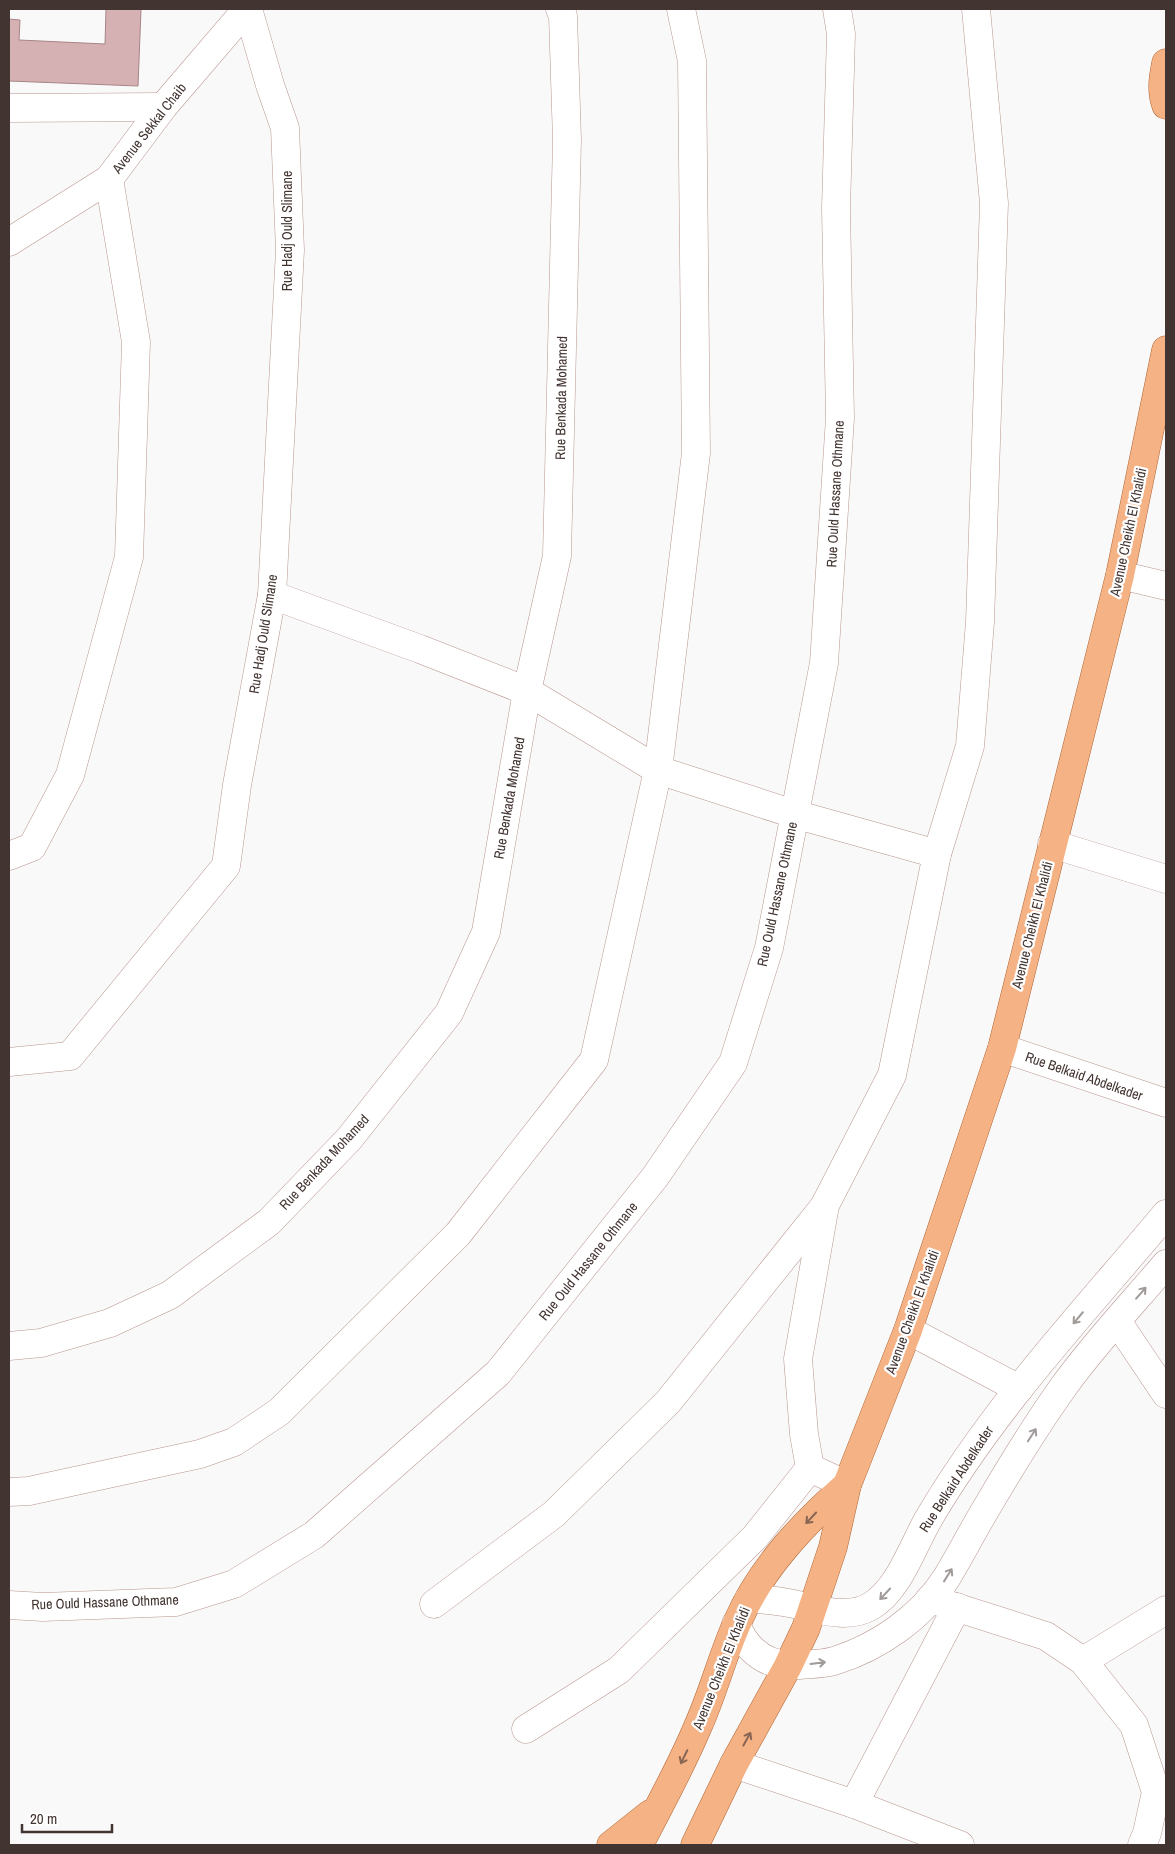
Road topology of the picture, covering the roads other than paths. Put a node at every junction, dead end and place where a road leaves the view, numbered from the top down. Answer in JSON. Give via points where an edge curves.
{"nodes":[{"id":1,"x":248,"y":9,"type":"edge"},
{"id":2,"x":560,"y":9,"type":"edge"},
{"id":3,"x":680,"y":9,"type":"edge"},
{"id":4,"x":837,"y":9,"type":"edge"},
{"id":5,"x":976,"y":9,"type":"edge"},
{"id":6,"x":1166,"y":64,"type":"edge"},
{"id":7,"x":1166,"y":105,"type":"edge"},
{"id":8,"x":163,"y":107,"type":"junction"},
{"id":9,"x":9,"y":108,"type":"edge"},
{"id":10,"x":109,"y":179,"type":"junction"},
{"id":11,"x":9,"y":242,"type":"edge"},
{"id":12,"x":1166,"y":350,"type":"edge"},
{"id":13,"x":1163,"y":397,"type":"edge"},
{"id":14,"x":1120,"y":575,"type":"junction"},
{"id":15,"x":1166,"y":586,"type":"edge"},
{"id":16,"x":272,"y":595,"type":"junction"},
{"id":17,"x":527,"y":691,"type":"junction"},
{"id":18,"x":658,"y":770,"type":"junction"},
{"id":19,"x":794,"y":814,"type":"junction"},
{"id":20,"x":1052,"y":844,"type":"junction"},
{"id":21,"x":938,"y":854,"type":"junction"},
{"id":22,"x":9,"y":856,"type":"edge"},
{"id":23,"x":1166,"y":879,"type":"edge"},
{"id":24,"x":1002,"y":1048,"type":"junction"},
{"id":25,"x":9,"y":1062,"type":"edge"},
{"id":26,"x":1166,"y":1103,"type":"edge"},
{"id":27,"x":825,"y":1205,"type":"junction"},
{"id":28,"x":1166,"y":1214,"type":"edge"},
{"id":29,"x":1166,"y":1264,"type":"edge"},
{"id":30,"x":1117,"y":1321,"type":"junction"},
{"id":31,"x":908,"y":1330,"type":"junction"},
{"id":32,"x":9,"y":1346,"type":"edge"},
{"id":33,"x":1019,"y":1389,"type":"junction"},
{"id":34,"x":1166,"y":1394,"type":"edge"},
{"id":35,"x":810,"y":1468,"type":"junction"},
{"id":36,"x":847,"y":1485,"type":"junction"},
{"id":37,"x":9,"y":1492,"type":"edge"},
{"id":38,"x":749,"y":1599,"type":"junction"},
{"id":39,"x":930,"y":1599,"type":"junction"},
{"id":40,"x":434,"y":1604,"type":"dead end"},
{"id":41,"x":9,"y":1605,"type":"edge"},
{"id":42,"x":957,"y":1607,"type":"junction"},
{"id":43,"x":813,"y":1608,"type":"junction"},
{"id":44,"x":1166,"y":1610,"type":"edge"},
{"id":45,"x":736,"y":1624,"type":"junction"},
{"id":46,"x":1083,"y":1661,"type":"junction"},
{"id":47,"x":788,"y":1666,"type":"junction"},
{"id":48,"x":526,"y":1729,"type":"dead end"},
{"id":49,"x":734,"y":1764,"type":"junction"},
{"id":50,"x":854,"y":1804,"type":"junction"},
{"id":51,"x":659,"y":1807,"type":"junction"},
{"id":52,"x":611,"y":1845,"type":"edge"},
{"id":53,"x":639,"y":1845,"type":"edge"},
{"id":54,"x":695,"y":1845,"type":"edge"},
{"id":55,"x":960,"y":1845,"type":"edge"},
{"id":56,"x":1142,"y":1845,"type":"edge"}],
"edges":[{"from":1,"to":8,"type":"street","name":"Avenue Sekkal Chaib"},
{"from":1,"to":16,"type":"street","name":"Rue Hadj Ould Slimane","via":[[285,128],[288,194],[290,250]]},
{"from":2,"to":17,"type":"street","name":"Rue Benkada Mohamed","via":[[563,16],[568,140],[557,556]]},
{"from":3,"to":18,"type":"street","via":[[692,61],[696,453]]},
{"from":4,"to":19,"type":"street","name":"Rue Ould Hassane Othmane","via":[[841,34],[836,208],[840,418],[824,663]]},
{"from":5,"to":21,"type":"street","via":[[994,204],[980,622],[970,746]]},
{"from":6,"to":7,"type":"main road","via":[[1163,78]]},
{"from":8,"to":9,"type":"street"},
{"from":8,"to":10,"type":"street","name":"Avenue Sekkal Chaib"},
{"from":10,"to":11,"type":"street","name":"Avenue Sekkal Chaib"},
{"from":10,"to":22,"type":"street","via":[[136,342],[129,557],[70,775],[32,847]]},
{"from":12,"to":13,"type":"main road","name":"Avenue Cheikh El Khalidi"},
{"from":13,"to":14,"type":"main road","name":"Avenue Cheikh El Khalidi"},
{"from":14,"to":15,"type":"street"},
{"from":14,"to":20,"type":"main road","name":"Avenue Cheikh El Khalidi"},
{"from":16,"to":17,"type":"street","via":[[420,648]]},
{"from":16,"to":25,"type":"street","name":"Rue Hadj Ould Slimane","via":[[237,785],[226,866],[70,1056]]},
{"from":17,"to":18,"type":"street"},
{"from":17,"to":32,"type":"street","name":"Rue Benkada Mohamed","via":[[486,932],[449,1013],[349,1139],[269,1222],[162,1299],[110,1323],[41,1343]]},
{"from":18,"to":19,"type":"street"},
{"from":18,"to":37,"type":"street","via":[[594,1060],[458,1234],[279,1412],[234,1442],[200,1454],[29,1491]]},
{"from":19,"to":21,"type":"street"},
{"from":19,"to":41,"type":"street","name":"Rue Ould Hassane Othmane","via":[[769,948],[733,1063],[655,1177],[498,1373],[314,1535],[234,1584],[176,1602],[43,1607]]},
{"from":20,"to":23,"type":"street"},
{"from":20,"to":24,"type":"main road","name":"Avenue Cheikh El Khalidi"},
{"from":21,"to":27,"type":"street","via":[[892,1075]]},
{"from":24,"to":26,"type":"street","name":"Rue Belkaid Abdelkader"},
{"from":24,"to":31,"type":"main road","name":"Avenue Cheikh El Khalidi"},
{"from":27,"to":35,"type":"street","via":[[798,1359]]},
{"from":27,"to":40,"type":"street","via":[[668,1402],[554,1514]]},
{"from":28,"to":33,"type":"street","name":"Rue Belkaid Abdelkader","one_way":true},
{"from":30,"to":29,"type":"street","one_way":true},
{"from":30,"to":34,"type":"street"},
{"from":39,"to":30,"type":"street","one_way":true,"via":[[947,1577],[993,1498],[1079,1364]]},
{"from":31,"to":33,"type":"street"},
{"from":31,"to":36,"type":"main road","name":"Avenue Cheikh El Khalidi"},
{"from":33,"to":43,"type":"street","name":"Rue Belkaid Abdelkader","one_way":true,"via":[[970,1452],[883,1597],[858,1611],[845,1613]]},
{"from":35,"to":36,"type":"street"},
{"from":35,"to":48,"type":"street","via":[[755,1537],[619,1670]]},
{"from":36,"to":38,"type":"main road","name":"Avenue Cheikh El Khalidi","one_way":true,"via":[[793,1538]]},
{"from":36,"to":43,"type":"main road","name":"Avenue Cheikh El Khalidi","via":[[833,1547]]},
{"from":38,"to":43,"type":"street","name":"Rue Belkaid Abdelkader"},
{"from":38,"to":45,"type":"main road","name":"Avenue Cheikh El Khalidi"},
{"from":39,"to":42,"type":"street"},
{"from":47,"to":39,"type":"street","one_way":true,"via":[[832,1661],[860,1651],[910,1620]]},
{"from":42,"to":46,"type":"street","via":[[1046,1636]]},
{"from":42,"to":50,"type":"street"},
{"from":43,"to":47,"type":"main road","name":"Avenue Cheikh El Khalidi"},
{"from":44,"to":46,"type":"street"},
{"from":45,"to":47,"type":"street","via":[[755,1653],[765,1660]]},
{"from":45,"to":51,"type":"main road","name":"Avenue Cheikh El Khalidi","one_way":true,"via":[[698,1727]]},
{"from":46,"to":56,"type":"street","via":[[1134,1724],[1156,1792]]},
{"from":49,"to":47,"type":"main road","name":"Avenue Cheikh El Khalidi","one_way":true},
{"from":49,"to":50,"type":"street"},
{"from":49,"to":54,"type":"main road","name":"Avenue Cheikh El Khalidi"},
{"from":50,"to":55,"type":"street"},
{"from":51,"to":52,"type":"main road"},
{"from":51,"to":53,"type":"main road","name":"Avenue Cheikh El Khalidi"}]}
